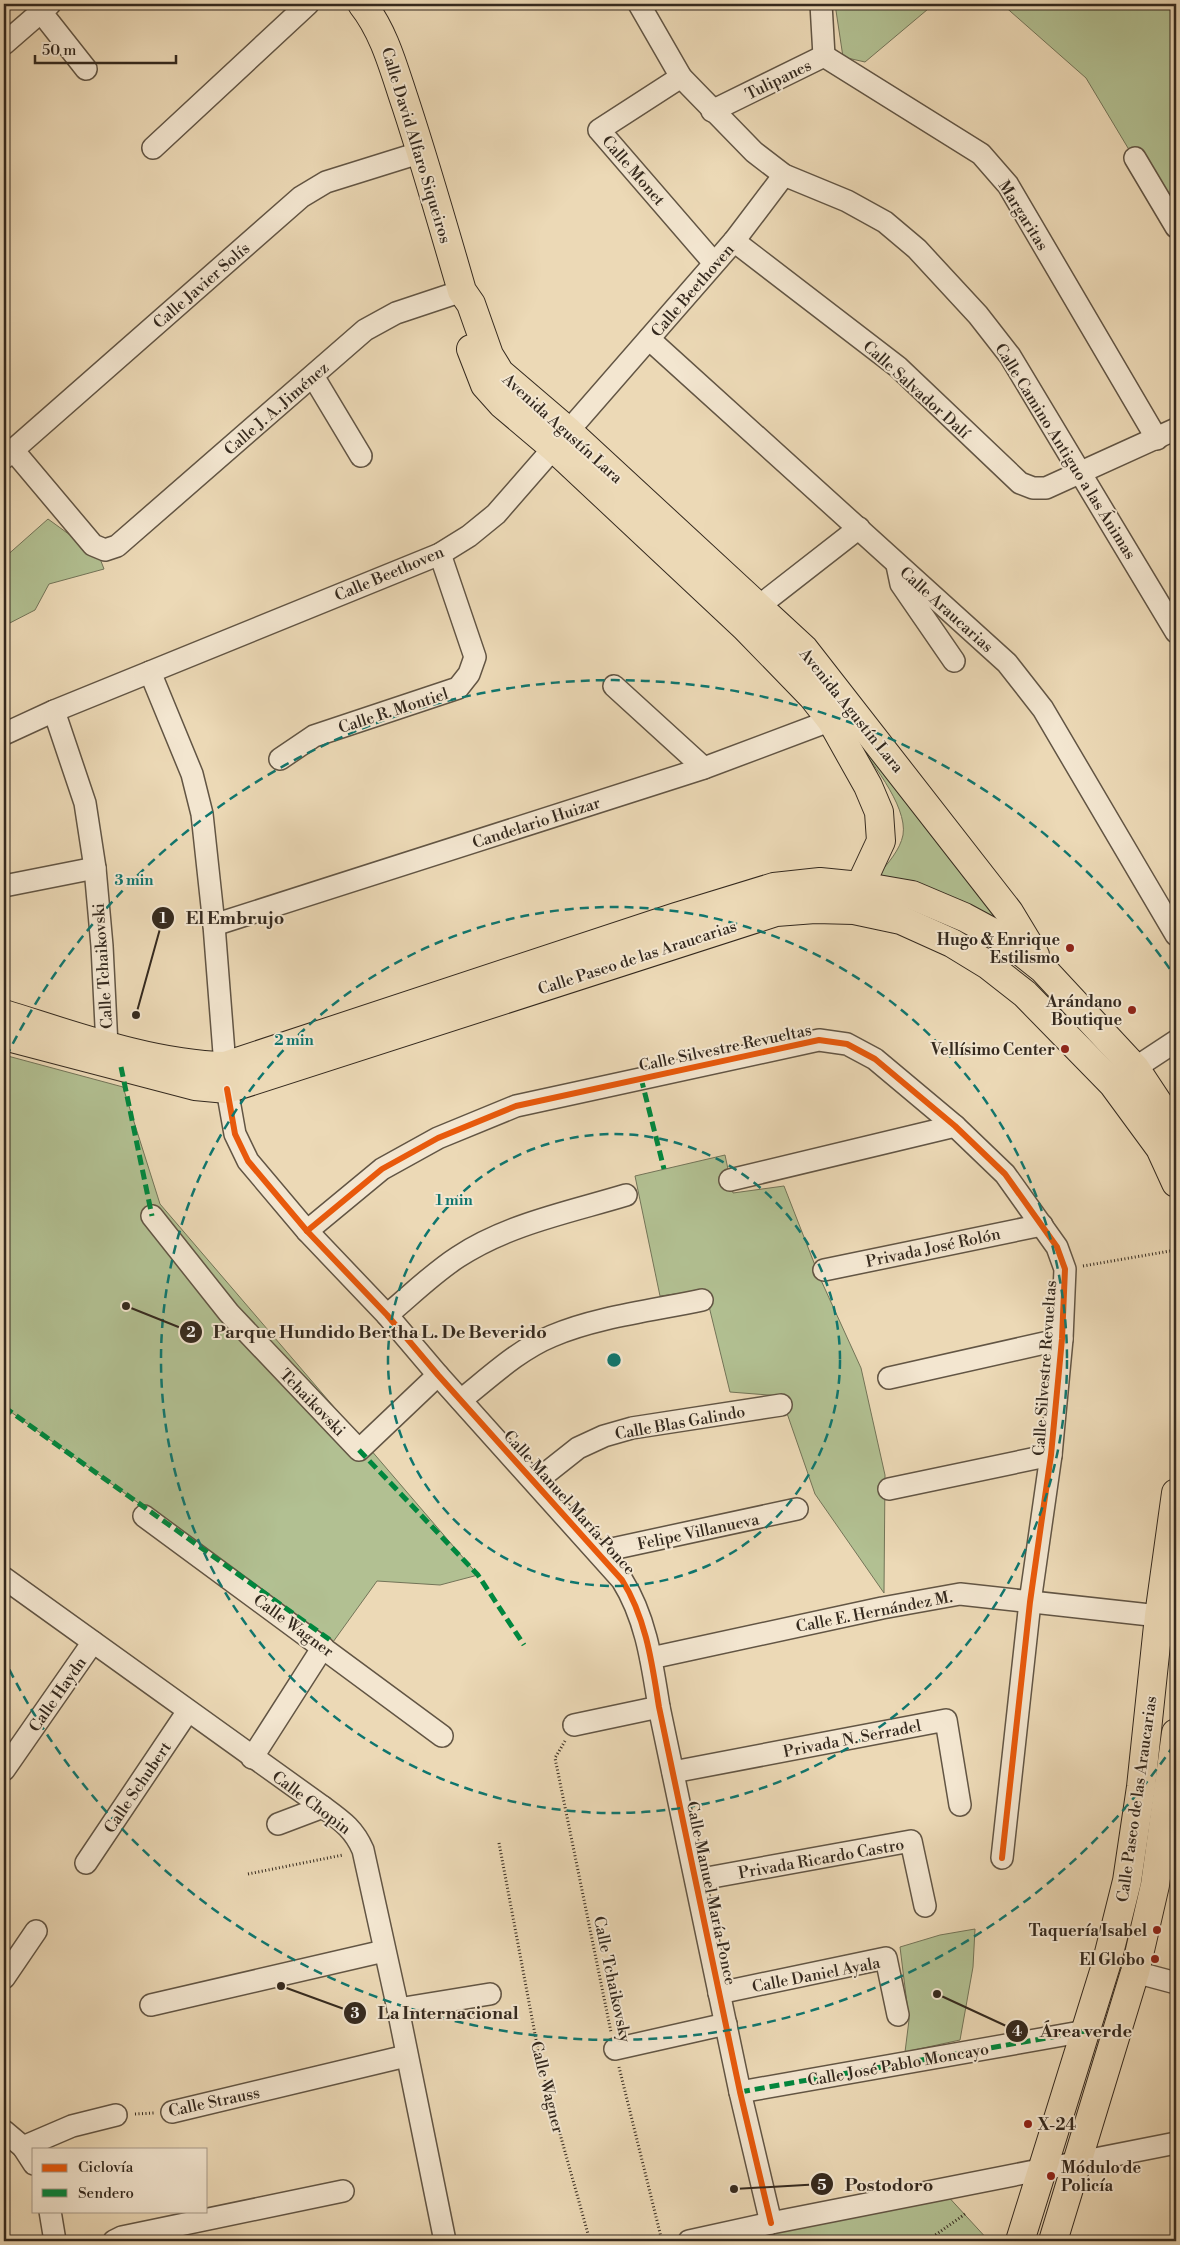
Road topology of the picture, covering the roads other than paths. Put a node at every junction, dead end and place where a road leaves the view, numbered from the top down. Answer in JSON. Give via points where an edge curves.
{"nodes":[{"id":1,"x":308,"y":4,"type":"edge"},
{"id":2,"x":362,"y":4,"type":"edge"},
{"id":3,"x":640,"y":4,"type":"edge"},
{"id":4,"x":821,"y":4,"type":"edge"},
{"id":5,"x":46,"y":8,"type":"edge"},
{"id":6,"x":4,"y":44,"type":"edge"},
{"id":7,"x":824,"y":56,"type":"junction"},
{"id":8,"x":86,"y":69,"type":"dead end"},
{"id":9,"x":681,"y":77,"type":"junction"},
{"id":10,"x":712,"y":111,"type":"junction"},
{"id":11,"x":153,"y":148,"type":"dead end"},
{"id":12,"x":422,"y":152,"type":"junction"},
{"id":13,"x":1135,"y":158,"type":"dead end"},
{"id":14,"x":784,"y":175,"type":"junction"},
{"id":15,"x":1176,"y":227,"type":"edge"},
{"id":16,"x":734,"y":241,"type":"junction"},
{"id":17,"x":714,"y":263,"type":"junction"},
{"id":18,"x":462,"y":291,"type":"junction"},
{"id":19,"x":649,"y":339,"type":"junction"},
{"id":20,"x":313,"y":376,"type":"junction"},
{"id":21,"x":1176,"y":429,"type":"edge"},
{"id":22,"x":561,"y":440,"type":"junction"},
{"id":23,"x":1157,"y":440,"type":"junction"},
{"id":24,"x":9,"y":454,"type":"edge"},
{"id":25,"x":361,"y":456,"type":"dead end"},
{"id":26,"x":1080,"y":472,"type":"junction"},
{"id":27,"x":859,"y":528,"type":"junction"},
{"id":28,"x":440,"y":554,"type":"junction"},
{"id":29,"x":896,"y":562,"type":"junction"},
{"id":30,"x":1169,"y":602,"type":"edge"},
{"id":31,"x":759,"y":606,"type":"junction"},
{"id":32,"x":1176,"y":632,"type":"edge"},
{"id":33,"x":954,"y":661,"type":"dead end"},
{"id":34,"x":150,"y":672,"type":"junction"},
{"id":35,"x":614,"y":686,"type":"dead end"},
{"id":36,"x":54,"y":711,"type":"junction"},
{"id":37,"x":843,"y":716,"type":"junction"},
{"id":38,"x":4,"y":734,"type":"edge"},
{"id":39,"x":280,"y":759,"type":"dead end"},
{"id":40,"x":704,"y":768,"type":"junction"},
{"id":41,"x":95,"y":868,"type":"junction"},
{"id":42,"x":4,"y":886,"type":"edge"},
{"id":43,"x":860,"y":886,"type":"junction"},
{"id":44,"x":214,"y":925,"type":"junction"},
{"id":45,"x":680,"y":930,"type":"junction"},
{"id":46,"x":1176,"y":936,"type":"edge"},
{"id":47,"x":1043,"y":969,"type":"junction"},
{"id":48,"x":4,"y":1014,"type":"edge"},
{"id":49,"x":4,"y":1036,"type":"edge"},
{"id":50,"x":1176,"y":1041,"type":"edge"},
{"id":51,"x":107,"y":1046,"type":"junction"},
{"id":52,"x":1135,"y":1068,"type":"junction"},
{"id":53,"x":226,"y":1077,"type":"junction"},
{"id":54,"x":956,"y":1126,"type":"junction"},
{"id":55,"x":1176,"y":1130,"type":"edge"},
{"id":56,"x":730,"y":1180,"type":"dead end"},
{"id":57,"x":1176,"y":1183,"type":"edge"},
{"id":58,"x":626,"y":1195,"type":"dead end"},
{"id":59,"x":152,"y":1216,"type":"dead end"},
{"id":60,"x":1042,"y":1225,"type":"junction"},
{"id":61,"x":307,"y":1231,"type":"junction"},
{"id":62,"x":824,"y":1270,"type":"dead end"},
{"id":63,"x":702,"y":1300,"type":"dead end"},
{"id":64,"x":387,"y":1314,"type":"junction"},
{"id":65,"x":1062,"y":1339,"type":"junction"},
{"id":66,"x":438,"y":1375,"type":"junction"},
{"id":67,"x":889,"y":1378,"type":"dead end"},
{"id":68,"x":461,"y":1400,"type":"junction"},
{"id":69,"x":781,"y":1405,"type":"dead end"},
{"id":70,"x":1052,"y":1455,"type":"junction"},
{"id":71,"x":535,"y":1482,"type":"junction"},
{"id":72,"x":889,"y":1489,"type":"dead end"},
{"id":73,"x":1176,"y":1494,"type":"edge"},
{"id":74,"x":797,"y":1509,"type":"dead end"},
{"id":75,"x":144,"y":1516,"type":"dead end"},
{"id":76,"x":598,"y":1552,"type":"junction"},
{"id":77,"x":4,"y":1578,"type":"edge"},
{"id":78,"x":1030,"y":1602,"type":"junction"},
{"id":79,"x":1159,"y":1616,"type":"junction"},
{"id":80,"x":93,"y":1642,"type":"junction"},
{"id":81,"x":323,"y":1647,"type":"junction"},
{"id":82,"x":651,"y":1658,"type":"junction"},
{"id":83,"x":659,"y":1707,"type":"junction"},
{"id":84,"x":188,"y":1711,"type":"junction"},
{"id":85,"x":574,"y":1725,"type":"road end"},
{"id":86,"x":1176,"y":1733,"type":"edge"},
{"id":87,"x":442,"y":1736,"type":"dead end"},
{"id":88,"x":252,"y":1758,"type":"junction"},
{"id":89,"x":4,"y":1770,"type":"edge"},
{"id":90,"x":673,"y":1772,"type":"junction"},
{"id":91,"x":1141,"y":1787,"type":"junction"},
{"id":92,"x":1167,"y":1791,"type":"junction"},
{"id":93,"x":960,"y":1805,"type":"dead end"},
{"id":94,"x":323,"y":1807,"type":"junction"},
{"id":95,"x":278,"y":1824,"type":"dead end"},
{"id":96,"x":1002,"y":1858,"type":"dead end"},
{"id":97,"x":86,"y":1863,"type":"dead end"},
{"id":98,"x":696,"y":1880,"type":"junction"},
{"id":99,"x":925,"y":1906,"type":"dead end"},
{"id":100,"x":36,"y":1931,"type":"dead end"},
{"id":101,"x":384,"y":1951,"type":"junction"},
{"id":102,"x":1135,"y":1972,"type":"junction"},
{"id":103,"x":4,"y":1978,"type":"edge"},
{"id":104,"x":1176,"y":1983,"type":"edge"},
{"id":105,"x":719,"y":1993,"type":"junction"},
{"id":106,"x":490,"y":1994,"type":"dead end"},
{"id":107,"x":151,"y":2005,"type":"dead end"},
{"id":108,"x":398,"y":2009,"type":"junction"},
{"id":109,"x":898,"y":2015,"type":"dead end"},
{"id":110,"x":726,"y":2024,"type":"junction"},
{"id":111,"x":1086,"y":2032,"type":"junction"},
{"id":112,"x":615,"y":2049,"type":"road end"},
{"id":113,"x":406,"y":2056,"type":"junction"},
{"id":114,"x":740,"y":2092,"type":"junction"},
{"id":115,"x":172,"y":2112,"type":"road end"},
{"id":116,"x":116,"y":2115,"type":"road end"},
{"id":117,"x":4,"y":2131,"type":"edge"},
{"id":118,"x":1176,"y":2143,"type":"edge"},
{"id":119,"x":40,"y":2148,"type":"edge"},
{"id":120,"x":29,"y":2156,"type":"edge"},
{"id":121,"x":1076,"y":2163,"type":"junction"},
{"id":122,"x":1042,"y":2170,"type":"junction"},
{"id":123,"x":343,"y":2190,"type":"dead end"},
{"id":124,"x":50,"y":2212,"type":"edge"},
{"id":125,"x":771,"y":2223,"type":"junction"},
{"id":126,"x":55,"y":2241,"type":"edge"},
{"id":127,"x":114,"y":2241,"type":"edge"},
{"id":128,"x":445,"y":2241,"type":"edge"},
{"id":129,"x":690,"y":2241,"type":"edge"},
{"id":130,"x":1020,"y":2241,"type":"edge"},
{"id":131,"x":1053,"y":2241,"type":"edge"}],
"edges":[{"from":1,"to":11,"type":"street"},
{"from":2,"to":12,"type":"main road","name":"Calle David Alfaro Siqueiros","via":[[386,44]]},
{"from":3,"to":9,"type":"street","name":"Calle Camino Antiguo a las Ánimas"},
{"from":4,"to":7,"type":"street","name":"Tulipanes"},
{"from":5,"to":6,"type":"street"},
{"from":5,"to":8,"type":"street"},
{"from":7,"to":10,"type":"street","name":"Tulipanes"},
{"from":7,"to":23,"type":"street","name":"Margaritas","via":[[981,154],[1008,185]]},
{"from":9,"to":10,"type":"street","name":"Calle Camino Antiguo a las Ánimas"},
{"from":9,"to":17,"type":"street","name":"Calle Monet","via":[[598,130]]},
{"from":10,"to":14,"type":"street","name":"Calle Camino Antiguo a las Ánimas","via":[[754,152]]},
{"from":12,"to":18,"type":"main road","name":"Calle David Alfaro Siqueiros"},
{"from":12,"to":24,"type":"street","name":"Calle Javier Solís","via":[[326,182],[301,196]]},
{"from":13,"to":15,"type":"street"},
{"from":14,"to":16,"type":"street","name":"Calle Beethoven"},
{"from":14,"to":26,"type":"street","name":"Calle Camino Antiguo a las Ánimas","via":[[847,201],[885,222],[917,249],[978,315],[1010,356]]},
{"from":16,"to":17,"type":"street","name":"Calle Beethoven"},
{"from":16,"to":26,"type":"street","name":"Calle Salvador Dalí","via":[[898,367],[1020,483],[1046,488]]},
{"from":17,"to":19,"type":"street","name":"Calle Beethoven"},
{"from":18,"to":20,"type":"street","name":"Calle J. A. Jiménez","via":[[396,313],[365,330]]},
{"from":18,"to":22,"type":"main road","name":"Avenida Agustín Lara","via":[[471,304],[490,355],[500,372]]},
{"from":19,"to":22,"type":"street","name":"Calle Beethoven"},
{"from":19,"to":27,"type":"street","name":"Calle Araucarias"},
{"from":20,"to":24,"type":"street","name":"Calle J. A. Jiménez","via":[[117,546],[105,550],[93,545]]},
{"from":20,"to":25,"type":"street"},
{"from":21,"to":23,"type":"street","name":"Calle Salvador Dalí"},
{"from":22,"to":28,"type":"street","name":"Calle Beethoven","via":[[496,514]]},
{"from":22,"to":31,"type":"main road","name":"Avenida Agustín Lara"},
{"from":22,"to":37,"type":"main road","name":"Avenida Agustín Lara","via":[[813,697]]},
{"from":23,"to":26,"type":"street","name":"Calle Salvador Dalí"},
{"from":26,"to":30,"type":"street","name":"Calle Camino Antiguo a las Ánimas"},
{"from":27,"to":29,"type":"street","name":"Calle Araucarias"},
{"from":27,"to":31,"type":"street"},
{"from":28,"to":34,"type":"street","name":"Calle Beethoven"},
{"from":28,"to":39,"type":"street","name":"Calle R. Montiel","via":[[475,657],[469,674],[458,688],[314,736]]},
{"from":29,"to":33,"type":"street","via":[[901,584]]},
{"from":29,"to":46,"type":"street","name":"Calle Araucarias","via":[[1007,663],[1043,709]]},
{"from":30,"to":32,"type":"street","name":"Calle Camino Antiguo a las Ánimas"},
{"from":31,"to":37,"type":"main road","name":"Avenida Agustín Lara","via":[[804,649]]},
{"from":34,"to":36,"type":"street","name":"Calle Beethoven"},
{"from":34,"to":44,"type":"street","name":"Calle Manuel María Ponce","via":[[192,774],[202,814]]},
{"from":35,"to":40,"type":"street"},
{"from":36,"to":38,"type":"street","name":"Calle Beethoven"},
{"from":36,"to":41,"type":"street","name":"Calle Tchaikovski","via":[[85,803]]},
{"from":37,"to":40,"type":"street","name":"Candelario Huizar"},
{"from":37,"to":43,"type":"main road","name":"Avenida Agustín Lara","via":[[879,812],[881,841]]},
{"from":37,"to":47,"type":"main road","name":"Avenida Agustín Lara","via":[[1009,912]]},
{"from":40,"to":44,"type":"street","name":"Candelario Huizar"},
{"from":41,"to":42,"type":"street"},
{"from":41,"to":51,"type":"street","name":"Calle Tchaikovski"},
{"from":43,"to":45,"type":"main road","name":"Calle Paseo de las Araucarias","via":[[820,882],[774,888]]},
{"from":43,"to":47,"type":"main road","name":"Calle Paseo de las Araucarias","via":[[912,896],[964,917],[1005,939]]},
{"from":44,"to":53,"type":"street","name":"Calle Manuel María Ponce"},
{"from":45,"to":53,"type":"main road","name":"Calle Paseo de las Araucarias"},
{"from":45,"to":57,"type":"main road","name":"Calle Paseo de las Araucarias","via":[[776,912],[854,910],[901,920],[952,943],[988,965],[1025,994],[1112,1084],[1160,1148]]},
{"from":47,"to":52,"type":"main road","name":"Calle Paseo de las Araucarias"},
{"from":48,"to":51,"type":"main road","name":"Calle Paseo de las Araucarias"},
{"from":49,"to":53,"type":"main road","name":"Calle Paseo de las Araucarias","via":[[195,1086]]},
{"from":50,"to":52,"type":"street"},
{"from":51,"to":53,"type":"main road","name":"Calle Paseo de las Araucarias","via":[[200,1065]]},
{"from":52,"to":55,"type":"main road","name":"Calle Paseo de las Araucarias"},
{"from":53,"to":61,"type":"street","name":"Calle Manuel María Ponce","via":[[235,1134],[248,1162]]},
{"from":54,"to":56,"type":"street"},
{"from":54,"to":60,"type":"street","name":"Calle Silvestre Revueltas","via":[[1005,1174]]},
{"from":54,"to":61,"type":"street","name":"Calle Silvestre Revueltas","via":[[875,1059],[847,1044],[819,1040],[516,1106],[438,1138],[382,1169]]},
{"from":58,"to":64,"type":"street","via":[[520,1227],[487,1241],[457,1257]]},
{"from":59,"to":66,"type":"street","name":"Tchaikovski","via":[[229,1314],[359,1450]]},
{"from":60,"to":62,"type":"street","name":"Privada José Rolón"},
{"from":60,"to":65,"type":"street","name":"Calle Silvestre Revueltas","via":[[1057,1247],[1065,1269]]},
{"from":61,"to":64,"type":"street","name":"Calle Manuel María Ponce"},
{"from":63,"to":68,"type":"street","via":[[583,1325],[552,1336],[520,1354]]},
{"from":64,"to":66,"type":"street","name":"Calle Manuel María Ponce"},
{"from":65,"to":67,"type":"street"},
{"from":65,"to":70,"type":"street","name":"Calle Silvestre Revueltas"},
{"from":66,"to":68,"type":"street","name":"Calle Manuel María Ponce"},
{"from":68,"to":71,"type":"street","name":"Calle Manuel María Ponce"},
{"from":69,"to":71,"type":"street","name":"Calle Blas Galindo","via":[[632,1428],[604,1436],[578,1448]]},
{"from":70,"to":72,"type":"street"},
{"from":70,"to":78,"type":"street","name":"Calle Silvestre Revueltas"},
{"from":71,"to":76,"type":"street","name":"Calle Manuel María Ponce"},
{"from":73,"to":79,"type":"main road","name":"Calle Paseo de las Araucarias"},
{"from":74,"to":76,"type":"street","name":"Felipe Villanueva"},
{"from":75,"to":81,"type":"street","name":"Calle Wagner"},
{"from":76,"to":82,"type":"street","name":"Calle Manuel María Ponce","via":[[633,1596]]},
{"from":77,"to":80,"type":"street","name":"Calle Chopin"},
{"from":78,"to":79,"type":"street","name":"Calle E. Hernández M."},
{"from":78,"to":82,"type":"street","name":"Calle E. Hernández M.","via":[[960,1594]]},
{"from":78,"to":96,"type":"street","name":"Calle Silvestre Revueltas"},
{"from":79,"to":91,"type":"main road","name":"Calle Paseo de las Araucarias"},
{"from":80,"to":84,"type":"street","name":"Calle Chopin"},
{"from":80,"to":89,"type":"street","name":"Calle Haydn"},
{"from":81,"to":87,"type":"street","name":"Calle Wagner"},
{"from":81,"to":88,"type":"street"},
{"from":82,"to":83,"type":"street","name":"Calle Manuel María Ponce"},
{"from":83,"to":85,"type":"street"},
{"from":83,"to":90,"type":"street","name":"Calle Manuel María Ponce"},
{"from":84,"to":88,"type":"street","name":"Calle Chopin"},
{"from":84,"to":97,"type":"street","name":"Calle Schubert"},
{"from":86,"to":92,"type":"main road","name":"Calle Paseo de las Araucarias"},
{"from":88,"to":94,"type":"street","name":"Calle Chopin"},
{"from":90,"to":93,"type":"street","name":"Privada N. Serradel","via":[[946,1720]]},
{"from":90,"to":98,"type":"street","name":"Calle Manuel María Ponce"},
{"from":91,"to":92,"type":"main road"},
{"from":91,"to":111,"type":"main road","name":"Calle Paseo de las Araucarias","via":[[1127,1881]]},
{"from":92,"to":102,"type":"main road","name":"Calle Paseo de las Araucarias","via":[[1155,1885]]},
{"from":94,"to":95,"type":"street"},
{"from":94,"to":101,"type":"street","name":"Calle Chopin","via":[[344,1822],[356,1835],[363,1850]]},
{"from":98,"to":99,"type":"street","name":"Privada Ricardo Castro","via":[[911,1840]]},
{"from":98,"to":105,"type":"street","name":"Calle Manuel María Ponce"},
{"from":100,"to":103,"type":"street"},
{"from":101,"to":107,"type":"street"},
{"from":101,"to":108,"type":"street","name":"Calle Chopin"},
{"from":102,"to":104,"type":"street"},
{"from":102,"to":121,"type":"main road","name":"Calle Paseo de las Araucarias"},
{"from":105,"to":109,"type":"street","name":"Calle Daniel Ayala","via":[[886,1958]]},
{"from":105,"to":110,"type":"street","name":"Calle Manuel María Ponce"},
{"from":106,"to":108,"type":"street"},
{"from":108,"to":113,"type":"street","name":"Calle Chopin"},
{"from":110,"to":112,"type":"street"},
{"from":110,"to":114,"type":"street","name":"Calle Manuel María Ponce"},
{"from":111,"to":114,"type":"street","name":"Calle José Pablo Moncayo"},
{"from":111,"to":122,"type":"main road","name":"Calle Paseo de las Araucarias"},
{"from":113,"to":115,"type":"street","name":"Calle Strauss"},
{"from":113,"to":128,"type":"street","name":"Calle Chopin"},
{"from":114,"to":125,"type":"street","name":"Calle Manuel María Ponce"},
{"from":116,"to":119,"type":"street","via":[[72,2126]]},
{"from":117,"to":120,"type":"street"},
{"from":118,"to":121,"type":"street"},
{"from":121,"to":122,"type":"street"},
{"from":121,"to":131,"type":"main road","name":"Calle Paseo de las Araucarias"},
{"from":122,"to":125,"type":"street"},
{"from":122,"to":130,"type":"main road","name":"Calle Paseo de las Araucarias"},
{"from":123,"to":127,"type":"street"},
{"from":124,"to":126,"type":"street"},
{"from":125,"to":129,"type":"street"}]}
